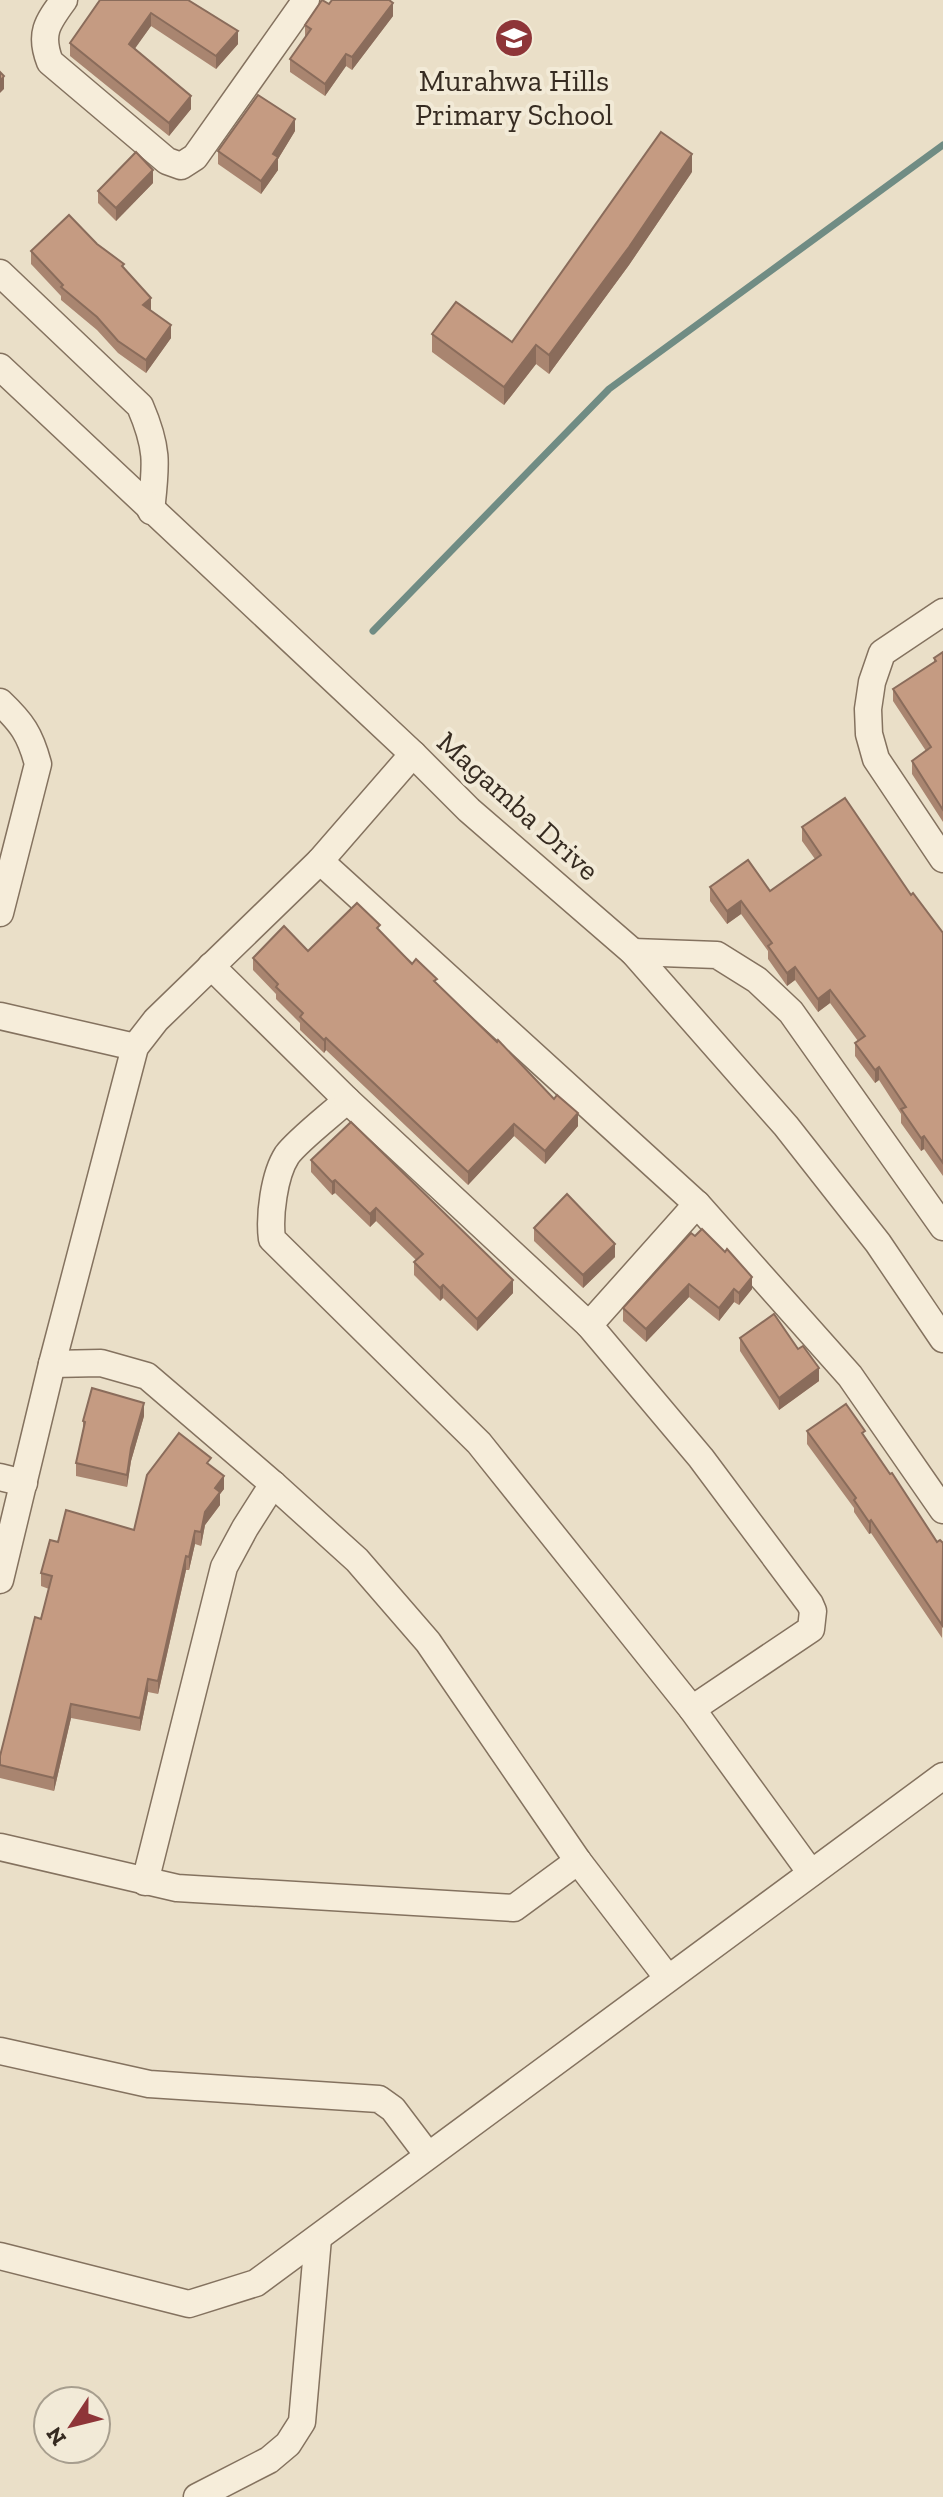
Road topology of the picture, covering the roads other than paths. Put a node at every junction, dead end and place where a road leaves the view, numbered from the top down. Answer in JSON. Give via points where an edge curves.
{"nodes":[{"id":1,"x":64,"y":0,"type":"edge"},
{"id":2,"x":306,"y":0,"type":"edge"},
{"id":3,"x":0,"y":273,"type":"edge"},
{"id":4,"x":3,"y":377,"type":"edge"},
{"id":5,"x":151,"y":511,"type":"junction"},
{"id":6,"x":943,"y":612,"type":"edge"},
{"id":7,"x":0,"y":702,"type":"edge"},
{"id":8,"x":413,"y":754,"type":"junction"},
{"id":9,"x":943,"y":859,"type":"edge"},
{"id":10,"x":320,"y":861,"type":"junction"},
{"id":11,"x":0,"y":913,"type":"edge"},
{"id":12,"x":633,"y":952,"type":"junction"},
{"id":13,"x":211,"y":966,"type":"junction"},
{"id":14,"x":0,"y":1016,"type":"edge"},
{"id":15,"x":135,"y":1047,"type":"junction"},
{"id":16,"x":347,"y":1100,"type":"junction"},
{"id":17,"x":697,"y":1204,"type":"junction"},
{"id":18,"x":943,"y":1227,"type":"edge"},
{"id":19,"x":589,"y":1325,"type":"junction"},
{"id":20,"x":943,"y":1339,"type":"edge"},
{"id":21,"x":52,"y":1364,"type":"junction"},
{"id":22,"x":12,"y":1480,"type":"edge"},
{"id":23,"x":273,"y":1484,"type":"junction"},
{"id":24,"x":943,"y":1510,"type":"edge"},
{"id":25,"x":0,"y":1580,"type":"edge"},
{"id":26,"x":692,"y":1709,"type":"junction"},
{"id":27,"x":943,"y":1776,"type":"edge"},
{"id":28,"x":0,"y":1847,"type":"edge"},
{"id":29,"x":578,"y":1861,"type":"junction"},
{"id":30,"x":811,"y":1873,"type":"junction"},
{"id":31,"x":145,"y":1882,"type":"junction"},
{"id":32,"x":667,"y":1977,"type":"junction"},
{"id":33,"x":0,"y":2051,"type":"edge"},
{"id":34,"x":427,"y":2154,"type":"junction"},
{"id":35,"x":318,"y":2238,"type":"junction"},
{"id":36,"x":0,"y":2256,"type":"edge"},
{"id":37,"x":197,"y":2497,"type":"edge"}],
"edges":[{"from":1,"to":2,"type":"street","via":[[48,21],[43,45],[50,62],[167,161],[181,166],[195,157]]},
{"from":3,"to":5,"type":"street","via":[[140,406],[156,457]]},
{"from":4,"to":5,"type":"street","name":"Magamba Drive"},
{"from":5,"to":8,"type":"street","name":"Magamba Drive"},
{"from":6,"to":9,"type":"street","via":[[882,653],[868,709],[876,759]]},
{"from":7,"to":11,"type":"street","via":[[22,722],[38,764]]},
{"from":8,"to":10,"type":"street"},
{"from":8,"to":12,"type":"street","name":"Magamba Drive","via":[[469,810]]},
{"from":10,"to":13,"type":"street"},
{"from":10,"to":17,"type":"street"},
{"from":12,"to":18,"type":"street","via":[[717,955],[757,980],[791,1012]]},
{"from":12,"to":20,"type":"street","name":"Magamba Drive","via":[[786,1126],[878,1243]]},
{"from":13,"to":15,"type":"street"},
{"from":13,"to":16,"type":"street"},
{"from":14,"to":15,"type":"street"},
{"from":15,"to":21,"type":"street"},
{"from":16,"to":19,"type":"street"},
{"from":16,"to":26,"type":"street","via":[[287,1155],[272,1199],[272,1239],[479,1443]]},
{"from":17,"to":19,"type":"street"},
{"from":17,"to":24,"type":"street","via":[[850,1376]]},
{"from":19,"to":26,"type":"street","via":[[701,1458],[813,1611],[811,1629]]},
{"from":21,"to":22,"type":"street"},
{"from":21,"to":23,"type":"street","via":[[101,1363],[147,1376]]},
{"from":22,"to":25,"type":"street"},
{"from":23,"to":29,"type":"street","via":[[357,1560],[428,1642]]},
{"from":23,"to":31,"type":"street","via":[[224,1567]]},
{"from":26,"to":30,"type":"street"},
{"from":27,"to":30,"type":"street"},
{"from":28,"to":31,"type":"street"},
{"from":29,"to":31,"type":"street","via":[[514,1908]]},
{"from":29,"to":32,"type":"street"},
{"from":30,"to":32,"type":"street"},
{"from":32,"to":34,"type":"street"},
{"from":33,"to":34,"type":"street","via":[[149,2084],[379,2099]]},
{"from":34,"to":35,"type":"street"},
{"from":35,"to":36,"type":"street","via":[[256,2283],[189,2304]]},
{"from":35,"to":37,"type":"street","via":[[302,2422],[269,2460]]}]}
